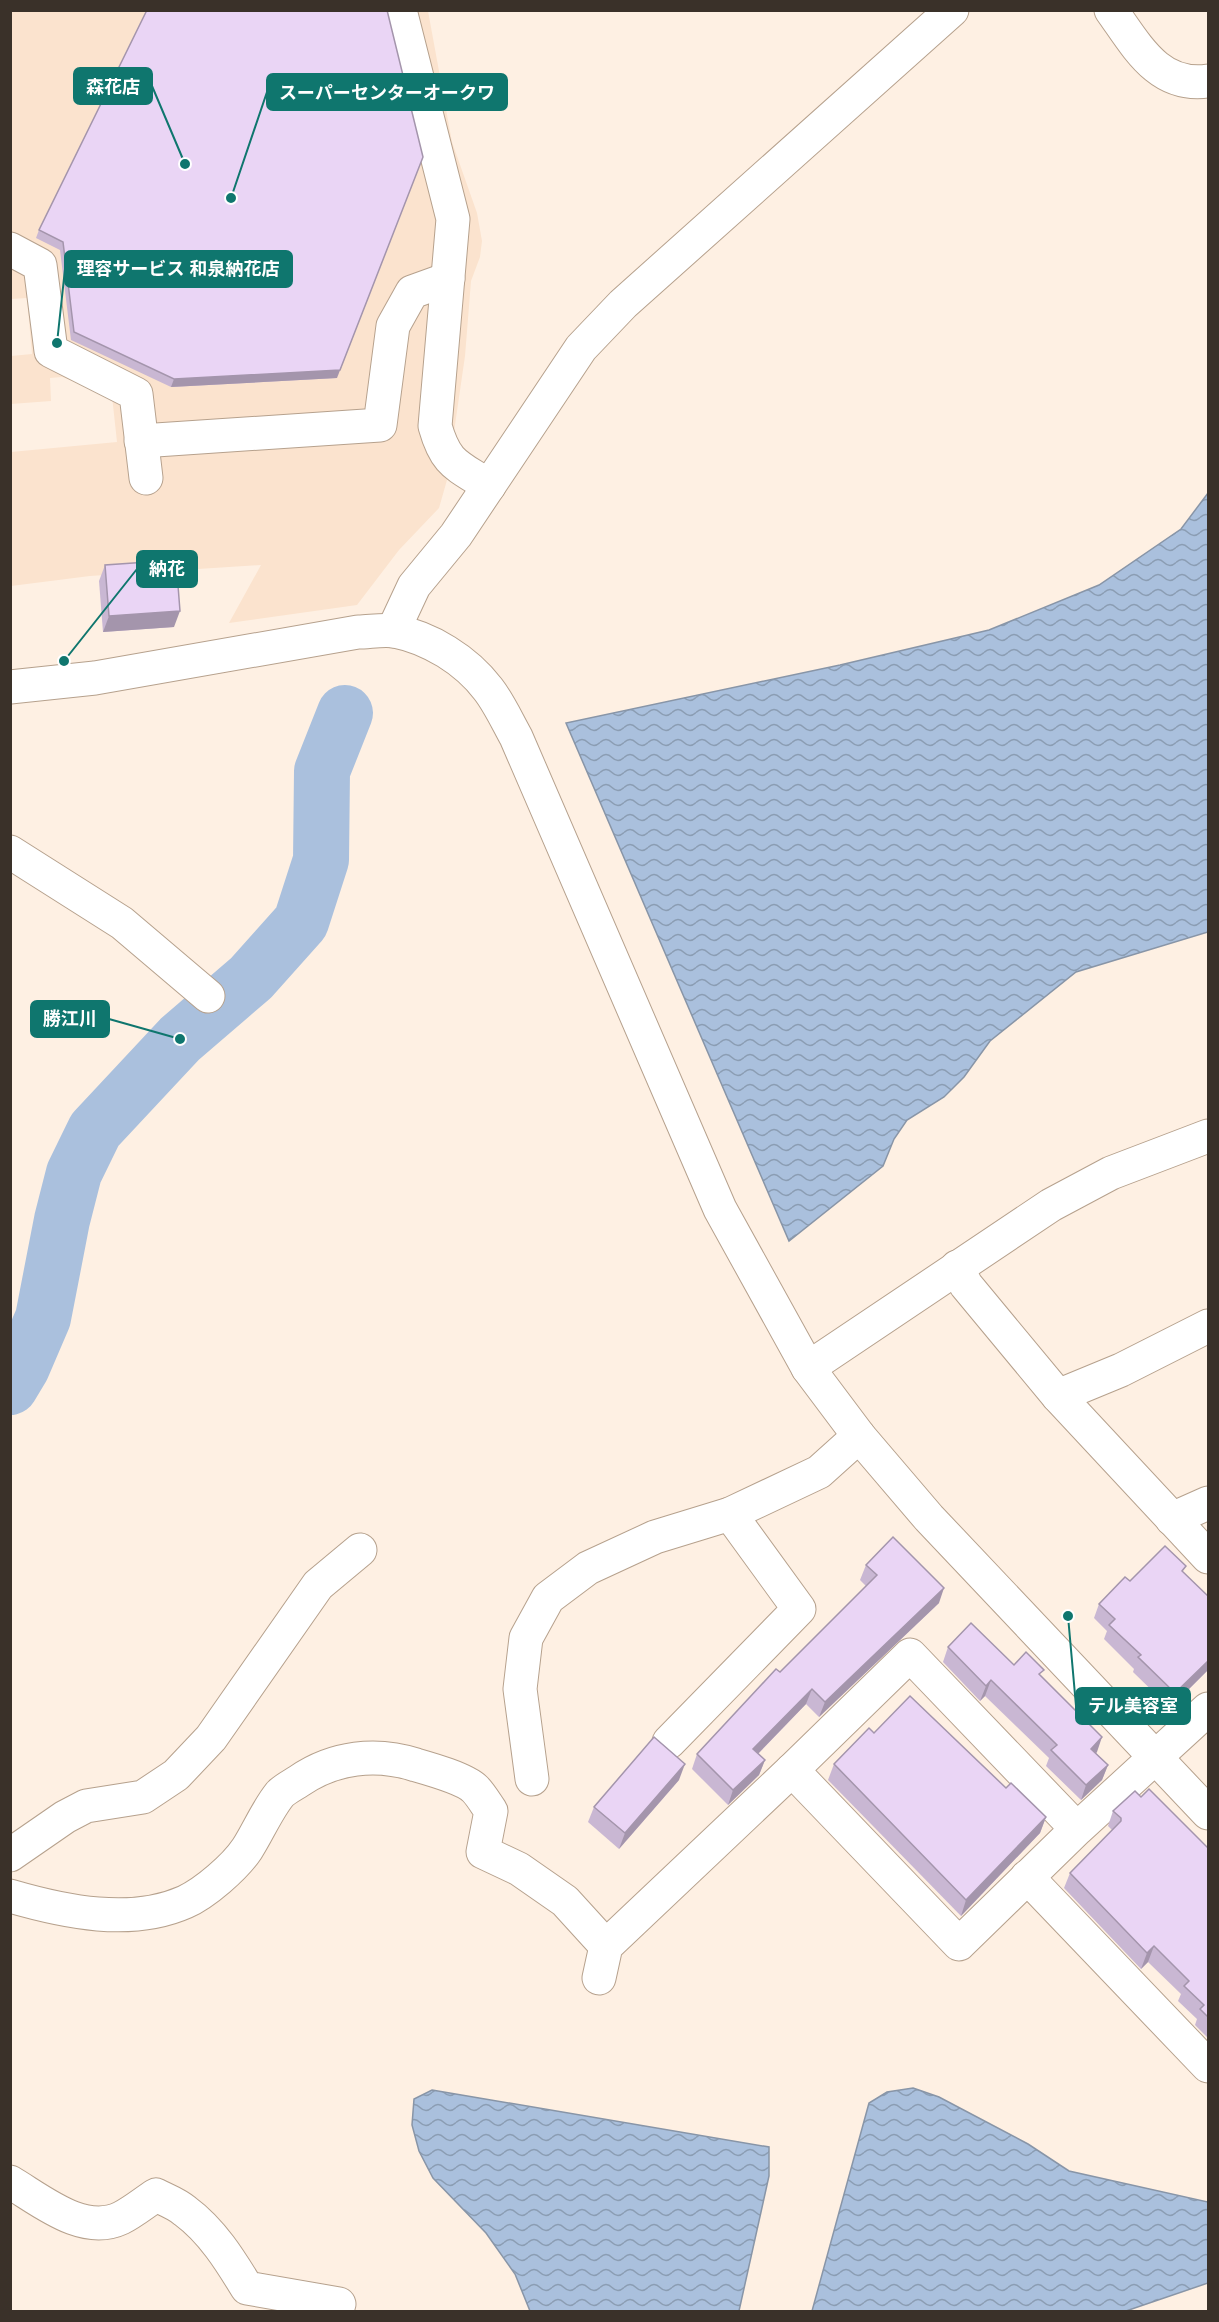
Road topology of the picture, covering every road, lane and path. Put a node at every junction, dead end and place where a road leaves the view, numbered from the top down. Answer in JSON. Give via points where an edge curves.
{"nodes":[{"id":1,"x":400,"y":10,"type":"edge"},
{"id":2,"x":952,"y":10,"type":"edge"},
{"id":3,"x":1110,"y":10,"type":"edge"},
{"id":4,"x":1209,"y":81,"type":"edge"},
{"id":5,"x":10,"y":249,"type":"edge"},
{"id":6,"x":448,"y":279,"type":"junction"},
{"id":7,"x":141,"y":441,"type":"junction"},
{"id":8,"x":146,"y":478,"type":"dead end"},
{"id":9,"x":489,"y":486,"type":"junction"},
{"id":10,"x":393,"y":631,"type":"junction"},
{"id":11,"x":10,"y":687,"type":"edge"},
{"id":12,"x":10,"y":852,"type":"edge"},
{"id":13,"x":208,"y":996,"type":"dead end"},
{"id":14,"x":1209,"y":1136,"type":"edge"},
{"id":15,"x":957,"y":1267,"type":"junction"},
{"id":16,"x":1209,"y":1326,"type":"edge"},
{"id":17,"x":808,"y":1368,"type":"junction"},
{"id":18,"x":1058,"y":1396,"type":"junction"},
{"id":19,"x":859,"y":1436,"type":"junction"},
{"id":20,"x":1209,"y":1503,"type":"edge"},
{"id":21,"x":730,"y":1514,"type":"junction"},
{"id":22,"x":1172,"y":1519,"type":"junction"},
{"id":23,"x":360,"y":1550,"type":"dead end"},
{"id":24,"x":1209,"y":1557,"type":"edge"},
{"id":25,"x":1209,"y":1709,"type":"edge"},
{"id":26,"x":669,"y":1742,"type":"dead end"},
{"id":27,"x":1155,"y":1758,"type":"junction"},
{"id":28,"x":792,"y":1770,"type":"junction"},
{"id":29,"x":532,"y":1779,"type":"dead end"},
{"id":30,"x":1209,"y":1813,"type":"edge"},
{"id":31,"x":1077,"y":1829,"type":"junction"},
{"id":32,"x":10,"y":1855,"type":"edge"},
{"id":33,"x":1027,"y":1877,"type":"junction"},
{"id":34,"x":10,"y":1896,"type":"edge"},
{"id":35,"x":606,"y":1946,"type":"junction"},
{"id":36,"x":599,"y":1978,"type":"dead end"},
{"id":37,"x":1209,"y":2066,"type":"edge"},
{"id":38,"x":10,"y":2182,"type":"edge"},
{"id":39,"x":339,"y":2304,"type":"dead end"}],
"edges":[{"from":1,"to":6,"type":"street","via":[[453,219]]},
{"from":2,"to":9,"type":"street","via":[[623,304],[581,348]]},
{"from":3,"to":4,"type":"street","via":[[1146,58],[1171,78],[1196,83]]},
{"from":5,"to":7,"type":"street","via":[[40,265],[51,351],[136,394]]},
{"from":6,"to":7,"type":"street","via":[[412,292],[393,326],[380,425]]},
{"from":6,"to":9,"type":"street","via":[[435,426],[441,448],[450,461]]},
{"from":7,"to":8,"type":"street"},
{"from":9,"to":10,"type":"street","via":[[414,586]]},
{"from":10,"to":11,"type":"street","via":[[358,632],[95,678]]},
{"from":10,"to":17,"type":"street","via":[[441,649],[465,664],[489,689],[510,728],[720,1209]]},
{"from":12,"to":13,"type":"street","via":[[122,922]]},
{"from":14,"to":15,"type":"street","via":[[1111,1173],[1052,1205]]},
{"from":15,"to":17,"type":"street"},
{"from":15,"to":18,"type":"street","via":[[966,1285]]},
{"from":16,"to":18,"type":"street"},
{"from":17,"to":19,"type":"street"},
{"from":18,"to":22,"type":"street"},
{"from":19,"to":21,"type":"street","via":[[819,1472]]},
{"from":19,"to":27,"type":"street","via":[[930,1518]]},
{"from":20,"to":22,"type":"street"},
{"from":21,"to":26,"type":"street","via":[[799,1609]]},
{"from":21,"to":29,"type":"street","via":[[655,1537],[588,1568],[548,1598],[526,1638],[520,1689]]},
{"from":22,"to":24,"type":"street"},
{"from":23,"to":32,"type":"street","via":[[318,1585],[211,1738],[176,1775],[143,1797],[86,1806]]},
{"from":25,"to":27,"type":"street"},
{"from":27,"to":30,"type":"street"},
{"from":27,"to":31,"type":"street"},
{"from":28,"to":31,"type":"street","via":[[910,1655]]},
{"from":28,"to":33,"type":"street","via":[[959,1944]]},
{"from":28,"to":35,"type":"street"},
{"from":31,"to":33,"type":"street"},
{"from":33,"to":37,"type":"street"},
{"from":34,"to":35,"type":"street","via":[[47,1906],[108,1914],[149,1914],[186,1902],[220,1878],[245,1852],[281,1794],[309,1774],[336,1762],[396,1758],[474,1788],[491,1811],[483,1852],[519,1869],[565,1901]]},
{"from":35,"to":36,"type":"street"},
{"from":38,"to":39,"type":"street","via":[[70,2217],[97,2224],[120,2218],[156,2195],[185,2210],[205,2229],[228,2255],[246,2288]]}]}
